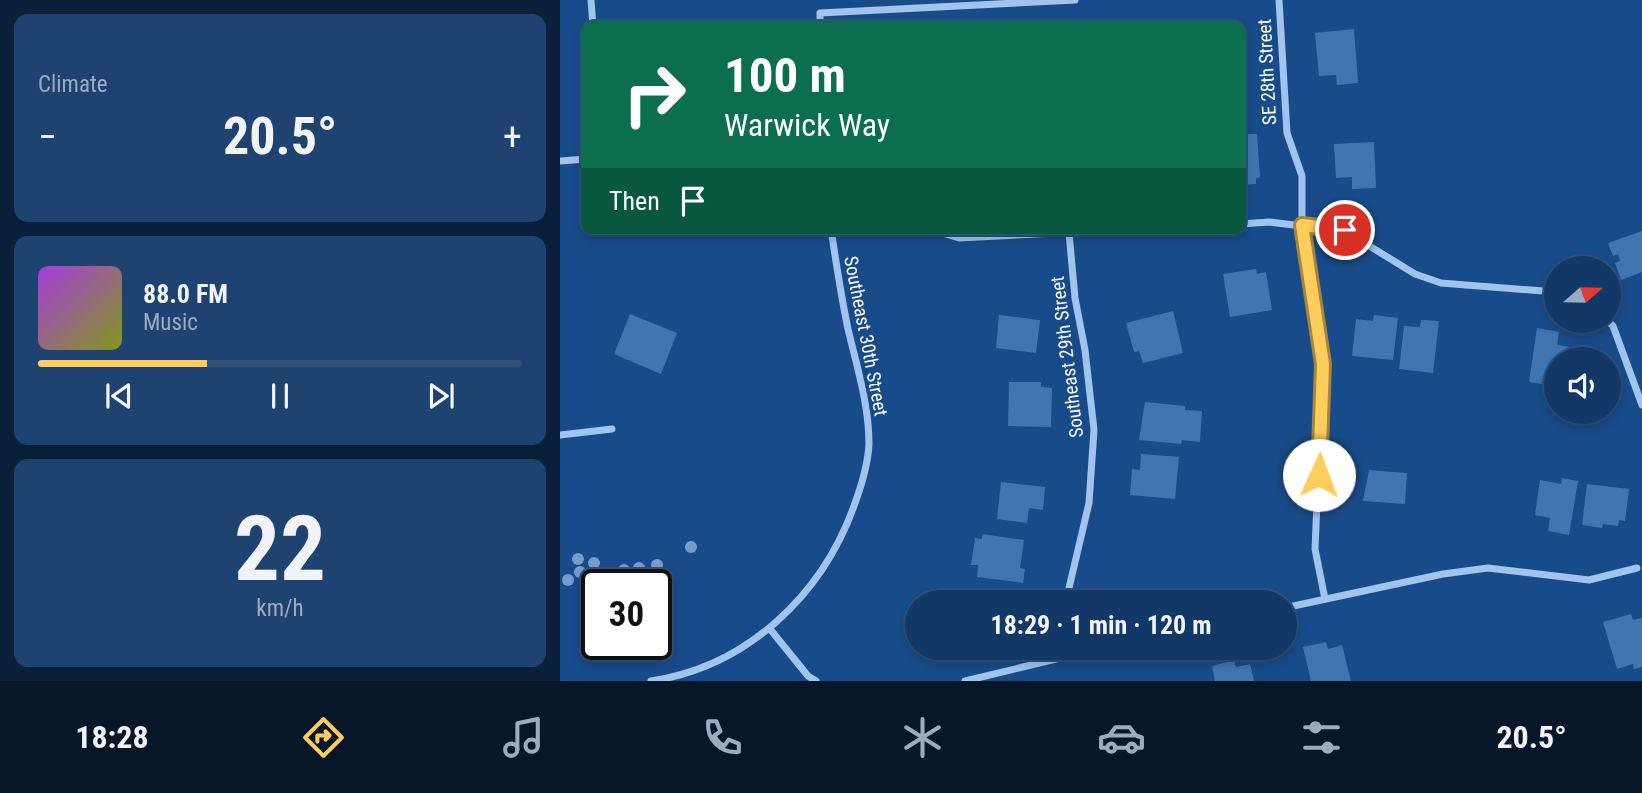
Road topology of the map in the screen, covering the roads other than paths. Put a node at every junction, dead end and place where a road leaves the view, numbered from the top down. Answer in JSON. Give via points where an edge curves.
{"nodes":[{"id":1,"x":591,"y":0,"type":"edge"},
{"id":2,"x":1075,"y":0,"type":"edge"},
{"id":3,"x":1279,"y":0,"type":"edge"},
{"id":4,"x":593,"y":21,"type":"edge"},
{"id":5,"x":821,"y":21,"type":"edge"},
{"id":6,"x":581,"y":159,"type":"edge"},
{"id":7,"x":560,"y":161,"type":"edge"},
{"id":8,"x":1246,"y":224,"type":"edge"},
{"id":9,"x":1302,"y":225,"type":"junction"},
{"id":10,"x":832,"y":235,"type":"edge"},
{"id":11,"x":949,"y":235,"type":"edge"},
{"id":12,"x":1025,"y":235,"type":"edge"},
{"id":13,"x":1069,"y":235,"type":"edge"},
{"id":14,"x":1544,"y":291,"type":"edge"},
{"id":15,"x":1616,"y":333,"type":"edge"},
{"id":16,"x":1642,"y":405,"type":"edge"},
{"id":17,"x":612,"y":429,"type":"dead end"},
{"id":18,"x":560,"y":435,"type":"edge"},
{"id":19,"x":1640,"y":568,"type":"edge"},
{"id":20,"x":1069,"y":590,"type":"edge"},
{"id":21,"x":1325,"y":599,"type":"junction"},
{"id":22,"x":1297,"y":605,"type":"edge"},
{"id":23,"x":770,"y":629,"type":"junction"},
{"id":24,"x":1041,"y":660,"type":"edge"},
{"id":25,"x":651,"y":681,"type":"edge"},
{"id":26,"x":816,"y":681,"type":"edge"},
{"id":27,"x":965,"y":681,"type":"edge"}],
"edges":[{"from":1,"to":4,"type":"street"},
{"from":2,"to":5,"type":"street","via":[[820,13]]},
{"from":3,"to":9,"type":"street","name":"SE 28th Street","via":[[1287,134],[1302,176]]},
{"from":6,"to":7,"type":"street"},
{"from":8,"to":9,"type":"street"},
{"from":9,"to":14,"type":"street","via":[[1345,230],[1415,274],[1441,283]]},
{"from":9,"to":21,"type":"street","name":"SE 28th Street","via":[[1323,364],[1315,550]]},
{"from":10,"to":23,"type":"street","name":"Southeast 30th Street","via":[[865,397],[869,445],[843,536],[813,585]]},
{"from":11,"to":12,"type":"street"},
{"from":13,"to":20,"type":"street","name":"Southeast 29th Street","via":[[1094,430],[1089,503]]},
{"from":15,"to":16,"type":"street"},
{"from":17,"to":18,"type":"street"},
{"from":19,"to":21,"type":"street","via":[[1589,580],[1488,568]]},
{"from":21,"to":22,"type":"street"},
{"from":23,"to":25,"type":"street","name":"Southeast 30th Street","via":[[705,666]]},
{"from":23,"to":26,"type":"street"},
{"from":24,"to":27,"type":"street"}]}
